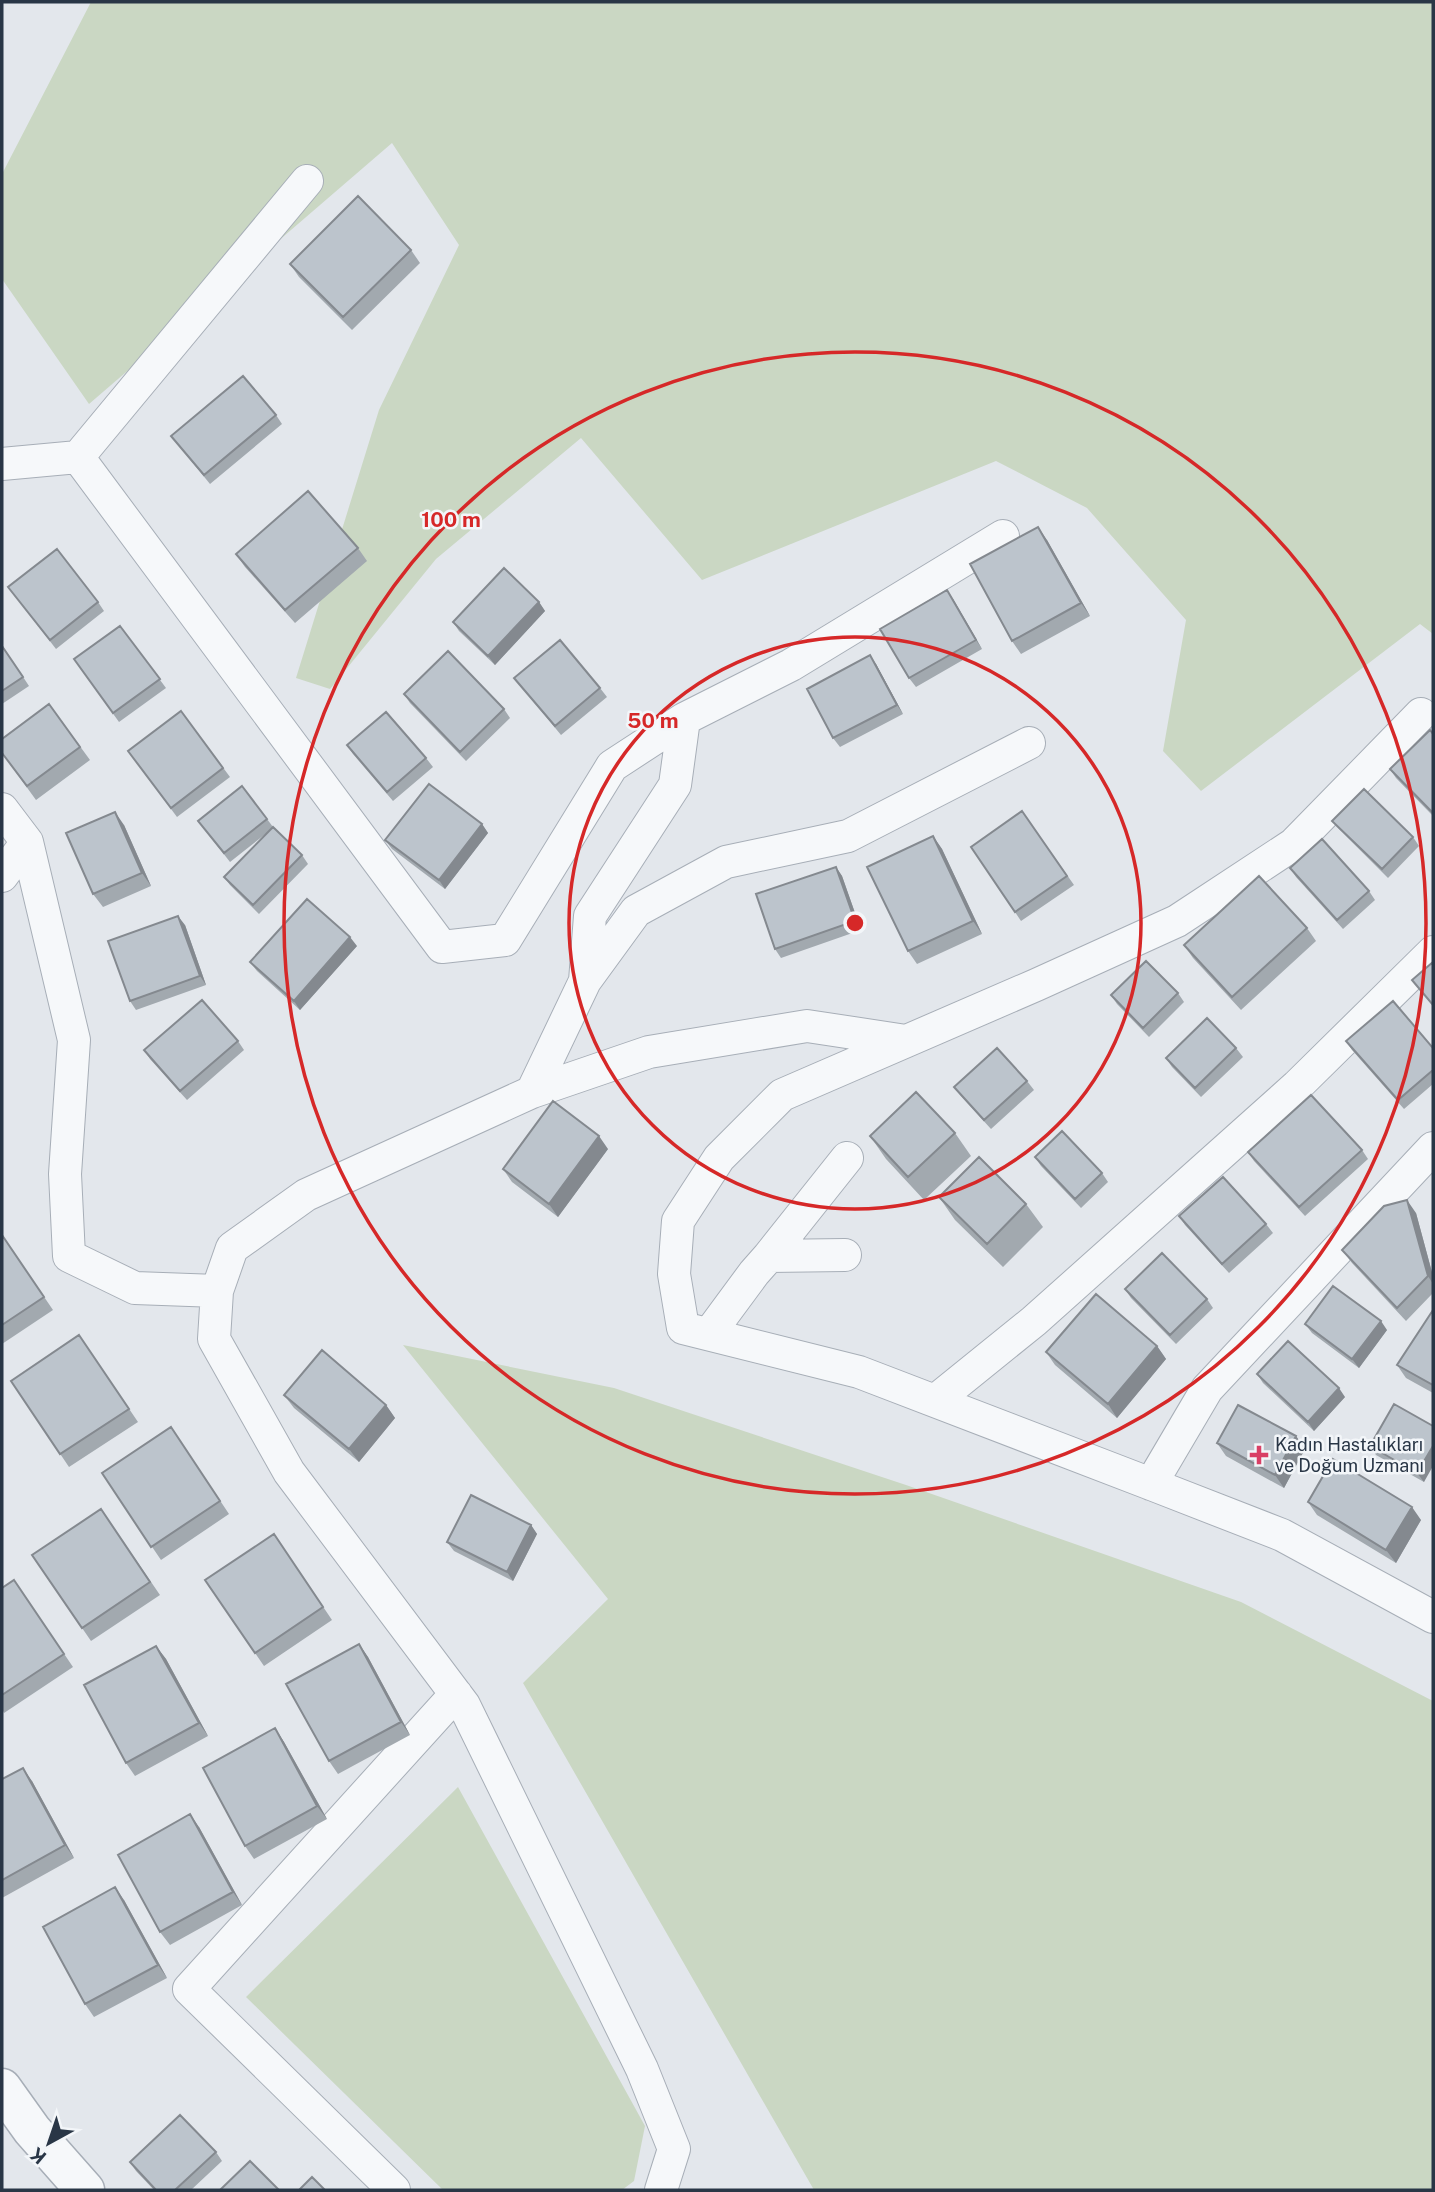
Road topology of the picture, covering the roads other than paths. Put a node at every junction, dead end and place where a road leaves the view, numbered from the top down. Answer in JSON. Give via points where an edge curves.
{"nodes":[{"id":1,"x":307,"y":181,"type":"dead end"},
{"id":2,"x":78,"y":457,"type":"junction"},
{"id":3,"x":2,"y":464,"type":"edge"},
{"id":4,"x":1003,"y":536,"type":"dead end"},
{"id":5,"x":1421,"y":714,"type":"dead end"},
{"id":6,"x":684,"y":719,"type":"junction"},
{"id":7,"x":1029,"y":743,"type":"dead end"},
{"id":8,"x":2,"y":809,"type":"edge"},
{"id":9,"x":27,"y":842,"type":"junction"},
{"id":10,"x":2,"y":876,"type":"edge"},
{"id":11,"x":1433,"y":952,"type":"edge"},
{"id":12,"x":585,"y":981,"type":"junction"},
{"id":13,"x":906,"y":1041,"type":"junction"},
{"id":14,"x":532,"y":1091,"type":"junction"},
{"id":15,"x":1433,"y":1148,"type":"edge"},
{"id":16,"x":847,"y":1158,"type":"dead end"},
{"id":17,"x":845,"y":1255,"type":"dead end"},
{"id":18,"x":769,"y":1256,"type":"junction"},
{"id":19,"x":217,"y":1291,"type":"junction"},
{"id":20,"x":709,"y":1334,"type":"junction"},
{"id":21,"x":935,"y":1401,"type":"junction"},
{"id":22,"x":1151,"y":1484,"type":"junction"},
{"id":23,"x":1433,"y":1617,"type":"edge"},
{"id":24,"x":456,"y":1694,"type":"junction"},
{"id":25,"x":2,"y":2088,"type":"edge"},
{"id":26,"x":85,"y":2190,"type":"edge"},
{"id":27,"x":394,"y":2190,"type":"edge"},
{"id":28,"x":661,"y":2190,"type":"edge"}],
"edges":[{"from":1,"to":2,"type":"street"},
{"from":2,"to":3,"type":"street"},
{"from":2,"to":6,"type":"street","via":[[442,947],[505,940],[612,766]]},
{"from":4,"to":6,"type":"street","via":[[791,665]]},
{"from":5,"to":13,"type":"street","via":[[1294,844],[1177,921]]},
{"from":6,"to":12,"type":"street","via":[[675,785],[590,916]]},
{"from":7,"to":12,"type":"street","via":[[848,836],[726,862],[636,911]]},
{"from":8,"to":9,"type":"street"},
{"from":9,"to":10,"type":"street"},
{"from":9,"to":19,"type":"street","via":[[74,1040],[65,1174],[69,1256],[135,1288]]},
{"from":11,"to":21,"type":"street","via":[[1297,1086],[1034,1321]]},
{"from":12,"to":14,"type":"street"},
{"from":13,"to":14,"type":"street","via":[[807,1026],[649,1052]]},
{"from":13,"to":20,"type":"street","via":[[782,1095],[719,1158],[678,1221],[674,1274],[683,1328]]},
{"from":14,"to":19,"type":"street","via":[[306,1195],[232,1248]]},
{"from":15,"to":22,"type":"street","via":[[1207,1389]]},
{"from":16,"to":18,"type":"street"},
{"from":17,"to":18,"type":"street"},
{"from":18,"to":20,"type":"street"},
{"from":19,"to":24,"type":"street","via":[[214,1339],[289,1472]]},
{"from":20,"to":21,"type":"street","via":[[859,1372]]},
{"from":21,"to":22,"type":"street"},
{"from":22,"to":23,"type":"street","via":[[1282,1535]]},
{"from":24,"to":27,"type":"street","via":[[189,1989]]},
{"from":24,"to":28,"type":"street","via":[[642,2069],[674,2149]]},
{"from":25,"to":26,"type":"street"}]}
